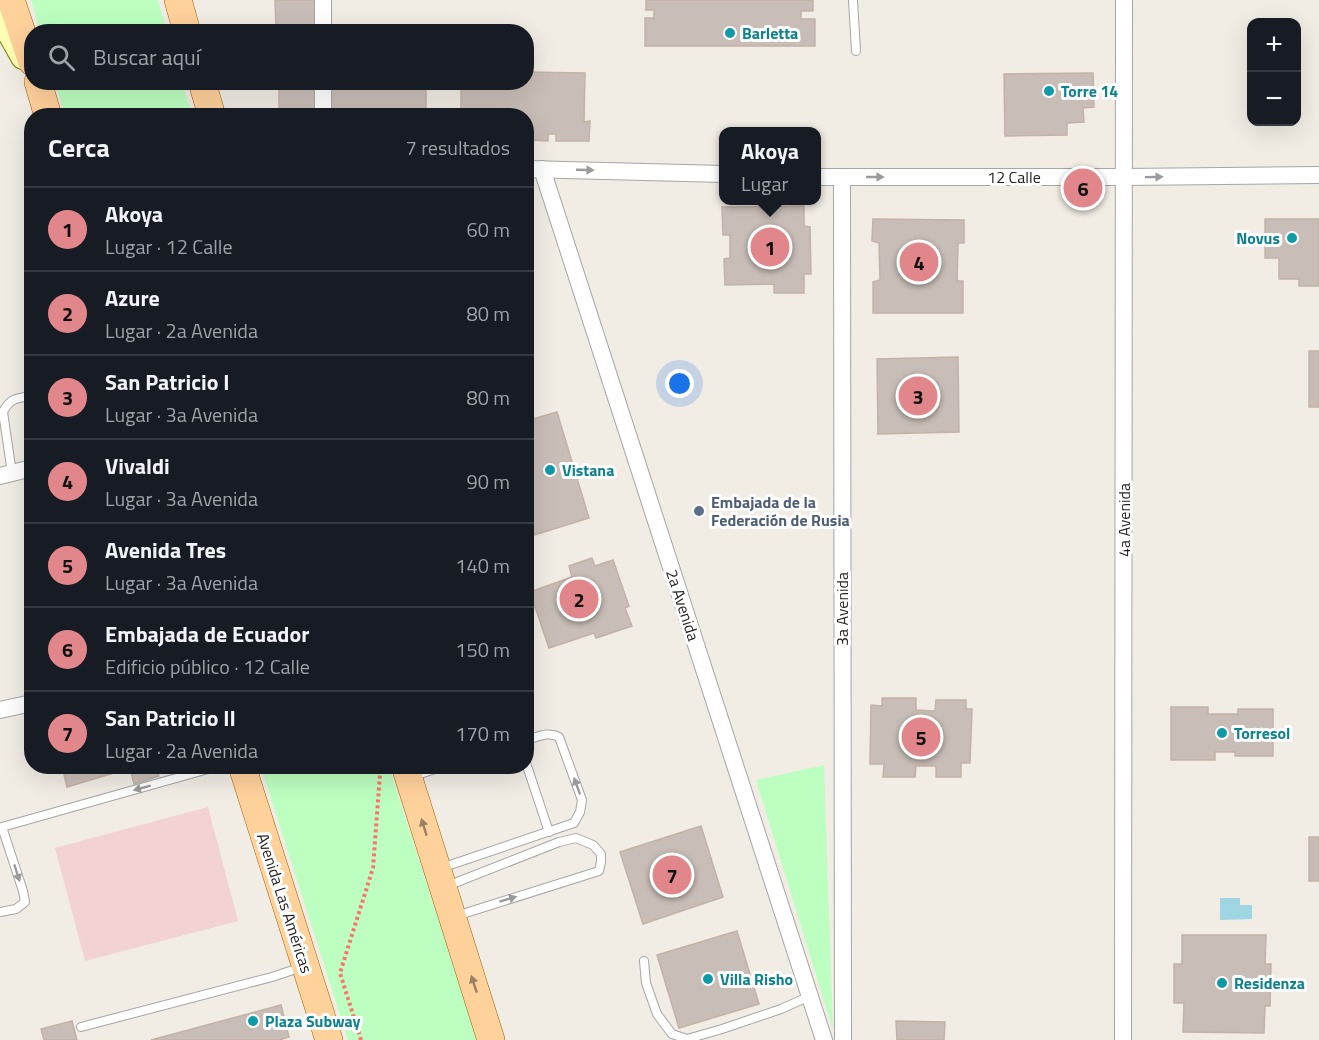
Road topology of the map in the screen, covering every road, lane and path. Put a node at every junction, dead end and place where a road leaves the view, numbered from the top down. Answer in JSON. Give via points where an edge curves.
{"nodes":[{"id":1,"x":11,"y":0,"type":"edge"},
{"id":2,"x":178,"y":0,"type":"edge"},
{"id":3,"x":323,"y":0,"type":"edge"},
{"id":4,"x":853,"y":0,"type":"edge"},
{"id":5,"x":1124,"y":0,"type":"edge"},
{"id":6,"x":0,"y":21,"type":"edge"},
{"id":7,"x":185,"y":24,"type":"edge"},
{"id":8,"x":323,"y":24,"type":"edge"},
{"id":9,"x":24,"y":38,"type":"edge"},
{"id":10,"x":856,"y":51,"type":"dead end"},
{"id":11,"x":24,"y":57,"type":"edge"},
{"id":12,"x":40,"y":90,"type":"edge"},
{"id":13,"x":204,"y":90,"type":"edge"},
{"id":14,"x":323,"y":90,"type":"edge"},
{"id":15,"x":46,"y":108,"type":"edge"},
{"id":16,"x":210,"y":108,"type":"edge"},
{"id":17,"x":323,"y":108,"type":"edge"},
{"id":18,"x":534,"y":169,"type":"edge"},
{"id":19,"x":719,"y":174,"type":"edge"},
{"id":20,"x":1319,"y":175,"type":"edge"},
{"id":21,"x":821,"y":177,"type":"edge"},
{"id":22,"x":842,"y":177,"type":"junction"},
{"id":23,"x":1125,"y":177,"type":"junction"},
{"id":24,"x":24,"y":397,"type":"edge"},
{"id":25,"x":24,"y":470,"type":"edge"},
{"id":26,"x":6,"y":474,"type":"edge"},
{"id":27,"x":24,"y":704,"type":"edge"},
{"id":28,"x":0,"y":710,"type":"edge"},
{"id":29,"x":534,"y":738,"type":"edge"},
{"id":30,"x":190,"y":774,"type":"edge"},
{"id":31,"x":245,"y":774,"type":"edge"},
{"id":32,"x":380,"y":774,"type":"edge"},
{"id":33,"x":408,"y":774,"type":"edge"},
{"id":34,"x":530,"y":774,"type":"edge"},
{"id":35,"x":1,"y":827,"type":"edge"},
{"id":36,"x":549,"y":832,"type":"junction"},
{"id":37,"x":440,"y":878,"type":"junction"},
{"id":38,"x":0,"y":912,"type":"edge"},
{"id":39,"x":452,"y":916,"type":"junction"},
{"id":40,"x":644,"y":961,"type":"dead end"},
{"id":41,"x":305,"y":966,"type":"junction"},
{"id":42,"x":810,"y":996,"type":"junction"},
{"id":43,"x":81,"y":1028,"type":"dead end"},
{"id":44,"x":329,"y":1040,"type":"edge"},
{"id":45,"x":361,"y":1040,"type":"edge"},
{"id":46,"x":491,"y":1040,"type":"edge"},
{"id":47,"x":824,"y":1040,"type":"edge"},
{"id":48,"x":843,"y":1040,"type":"edge"},
{"id":49,"x":1123,"y":1040,"type":"edge"}],
"edges":[{"from":1,"to":9,"type":"main road"},
{"from":2,"to":7,"type":"main road"},
{"from":3,"to":8,"type":"street"},
{"from":4,"to":10,"type":"lane"},
{"from":5,"to":23,"type":"street","name":"4a Avenida"},
{"from":6,"to":11,"type":"main road"},
{"from":12,"to":15,"type":"main road"},
{"from":13,"to":16,"type":"main road"},
{"from":14,"to":17,"type":"street"},
{"from":18,"to":19,"type":"street","one_way":true},
{"from":18,"to":42,"type":"street","name":"2a Avenida"},
{"from":23,"to":20,"type":"street","name":"12 Calle","one_way":true},
{"from":21,"to":22,"type":"street","name":"12 Calle"},
{"from":22,"to":23,"type":"street","name":"12 Calle","one_way":true},
{"from":22,"to":48,"type":"street","name":"3a Avenida"},
{"from":23,"to":49,"type":"street","name":"4a Avenida"},
{"from":24,"to":26,"type":"lane","via":[[8,403],[3,412]]},
{"from":25,"to":26,"type":"street"},
{"from":27,"to":28,"type":"street"},
{"from":36,"to":29,"type":"lane","one_way":true,"via":[[574,823],[582,800],[559,737],[548,734]]},
{"from":30,"to":35,"type":"lane","one_way":true},
{"from":31,"to":41,"type":"main road","name":"Avenida Las Américas"},
{"from":32,"to":45,"type":"path","via":[[373,868],[340,973]]},
{"from":37,"to":33,"type":"main road","one_way":true},
{"from":34,"to":36,"type":"lane"},
{"from":35,"to":38,"type":"lane","one_way":true,"via":[[24,902],[16,909]]},
{"from":36,"to":37,"type":"lane"},
{"from":37,"to":39,"type":"main road"},
{"from":39,"to":37,"type":"lane","one_way":true,"via":[[599,871],[601,854],[593,845],[576,838]]},
{"from":46,"to":39,"type":"main road","one_way":true},
{"from":40,"to":42,"type":"lane","via":[[646,983],[657,1014],[672,1034],[687,1039]]},
{"from":41,"to":43,"type":"lane"},
{"from":41,"to":44,"type":"main road","name":"Avenida Las Américas"},
{"from":42,"to":47,"type":"street","name":"2a Avenida"}]}
